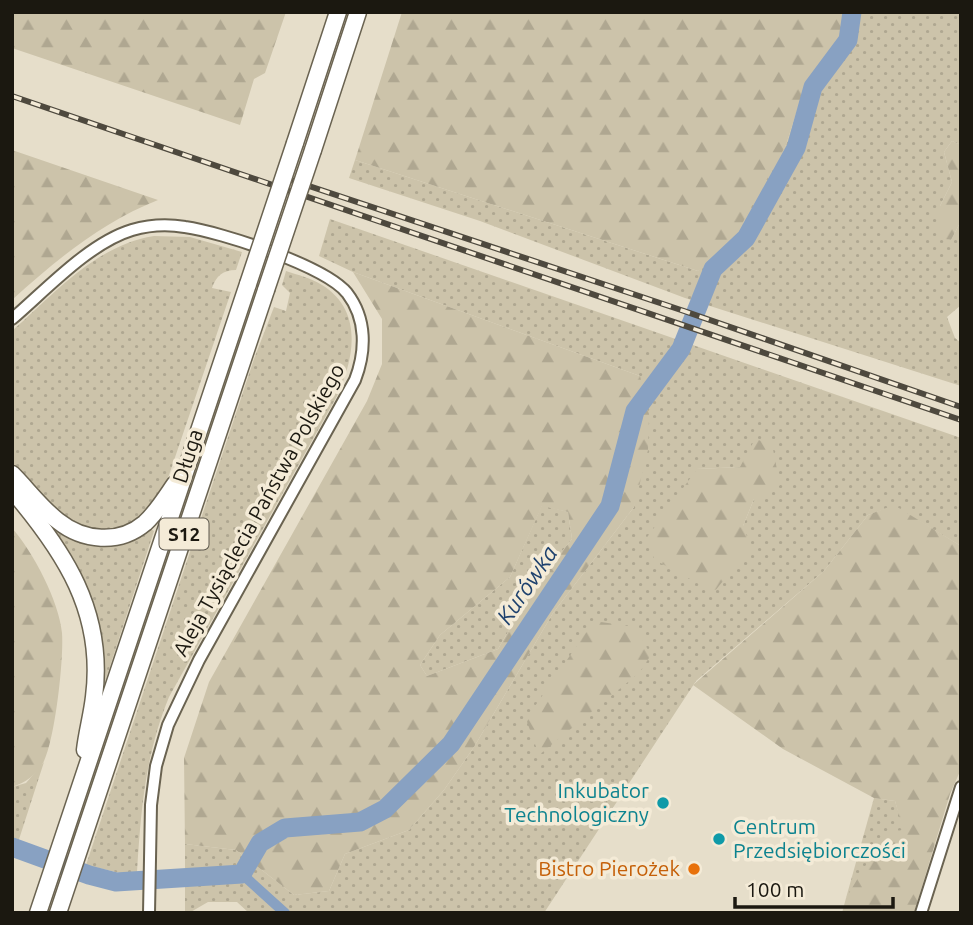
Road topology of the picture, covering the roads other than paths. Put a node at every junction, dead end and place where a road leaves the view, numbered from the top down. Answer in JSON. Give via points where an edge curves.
{"nodes":[{"id":1,"x":338,"y":12,"type":"edge"},
{"id":2,"x":358,"y":12,"type":"edge"},
{"id":3,"x":12,"y":319,"type":"edge"},
{"id":4,"x":188,"y":464,"type":"junction"},
{"id":5,"x":12,"y":474,"type":"edge"},
{"id":6,"x":12,"y":490,"type":"edge"},
{"id":7,"x":80,"y":787,"type":"junction"},
{"id":8,"x":961,"y":787,"type":"edge"},
{"id":9,"x":38,"y":913,"type":"edge"},
{"id":10,"x":58,"y":913,"type":"edge"},
{"id":11,"x":149,"y":913,"type":"edge"},
{"id":12,"x":921,"y":913,"type":"edge"}],
"edges":[{"from":1,"to":4,"type":"highway","name":"Długa","number":"S12","bridge":true},
{"from":2,"to":10,"type":"highway","name":"Długa","number":"S12","bridge":true},
{"from":3,"to":11,"type":"street","name":"Aleja Tysiąclecia Państwa Polskiego","via":[[111,239],[134,229],[173,225],[245,243],[323,274],[348,295],[360,321],[363,346],[355,380],[199,660],[168,725],[153,783]]},
{"from":4,"to":5,"type":"highway","via":[[146,522],[107,538],[82,535],[65,526]]},
{"from":4,"to":7,"type":"highway","number":"S12"},
{"from":6,"to":7,"type":"highway","via":[[59,549],[86,609],[95,676]]},
{"from":7,"to":9,"type":"highway","number":"S12"},
{"from":8,"to":12,"type":"street"}]}
